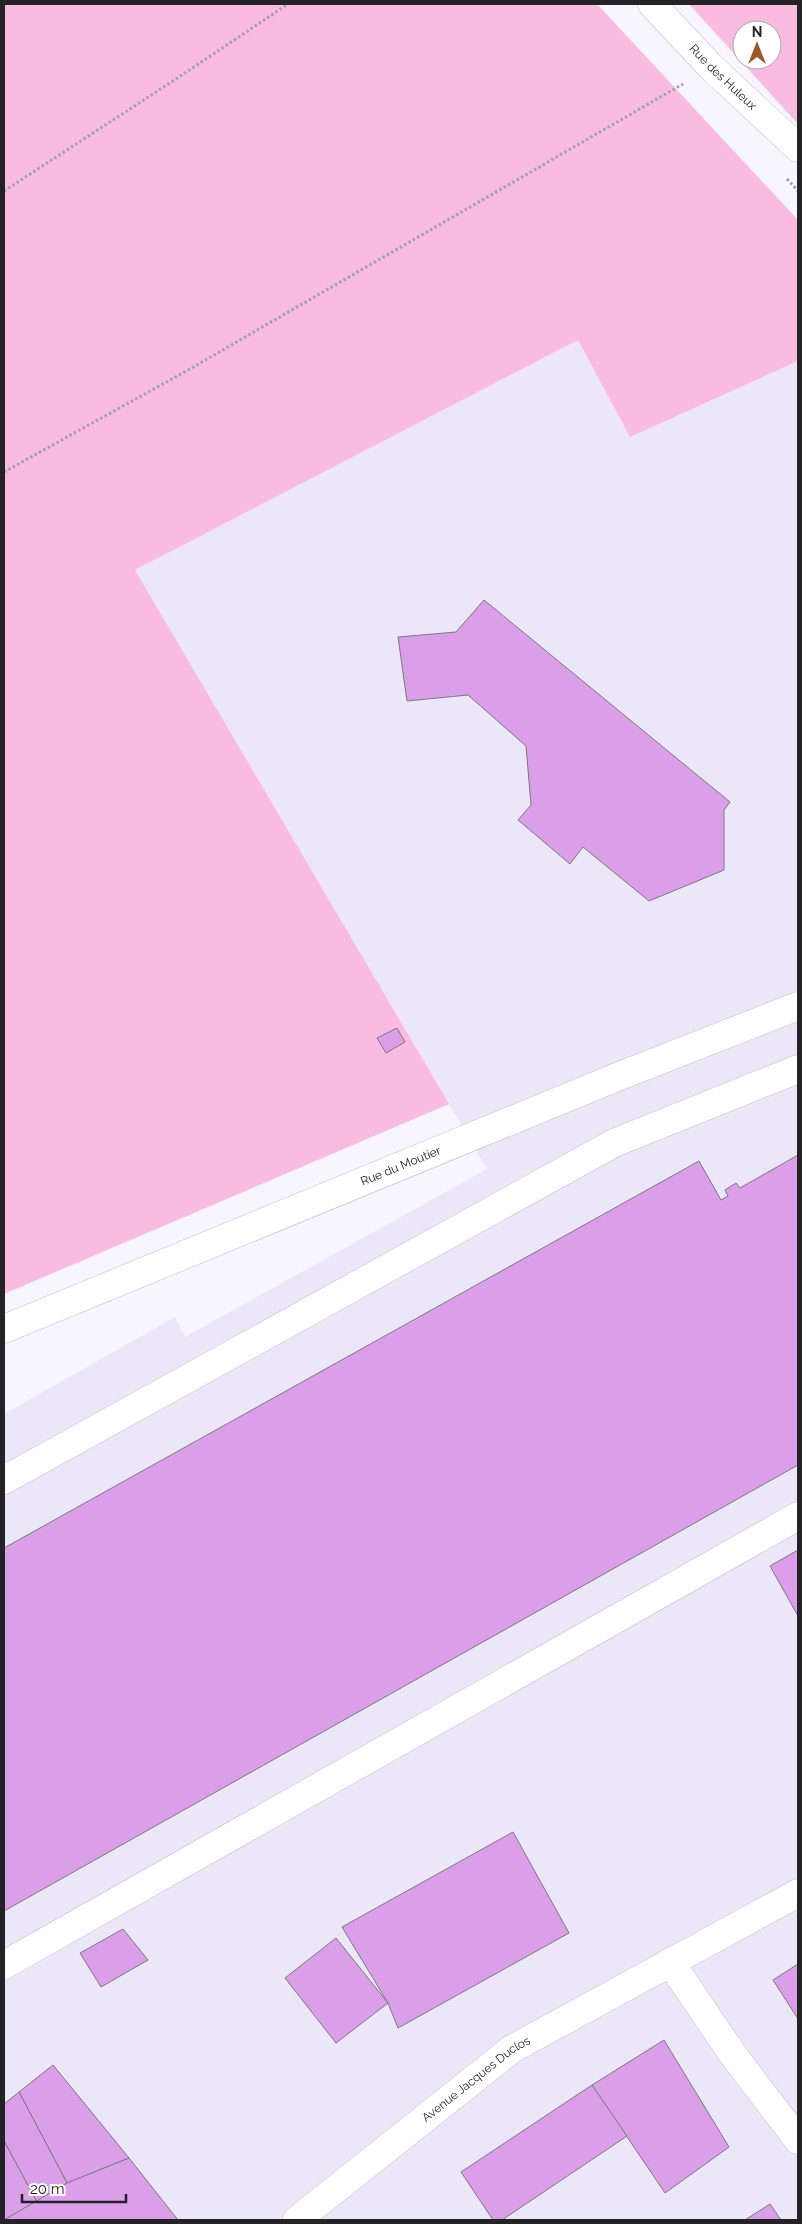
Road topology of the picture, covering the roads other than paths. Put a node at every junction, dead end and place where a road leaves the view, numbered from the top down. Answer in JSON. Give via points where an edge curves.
{"nodes":[{"id":1,"x":652,"y":4,"type":"edge"},
{"id":2,"x":798,"y":148,"type":"edge"},
{"id":3,"x":798,"y":1006,"type":"edge"},
{"id":4,"x":798,"y":1069,"type":"edge"},
{"id":5,"x":4,"y":1328,"type":"edge"},
{"id":6,"x":4,"y":1480,"type":"edge"},
{"id":7,"x":798,"y":1516,"type":"edge"},
{"id":8,"x":798,"y":1893,"type":"edge"},
{"id":9,"x":670,"y":1962,"type":"junction"},
{"id":10,"x":4,"y":1965,"type":"edge"},
{"id":11,"x":798,"y":2140,"type":"edge"},
{"id":12,"x":297,"y":2220,"type":"edge"}],
"edges":[{"from":1,"to":2,"type":"street","name":"Rue des Huleux","via":[[711,67]]},
{"from":3,"to":5,"type":"street","name":"Rue du Moutier","via":[[608,1080]]},
{"from":4,"to":6,"type":"street","via":[[614,1143]]},
{"from":7,"to":10,"type":"street"},
{"from":8,"to":9,"type":"street","name":"Avenue Jacques Duclos"},
{"from":9,"to":11,"type":"street","via":[[734,2056]]},
{"from":9,"to":12,"type":"street","name":"Avenue Jacques Duclos","via":[[512,2049]]}]}
